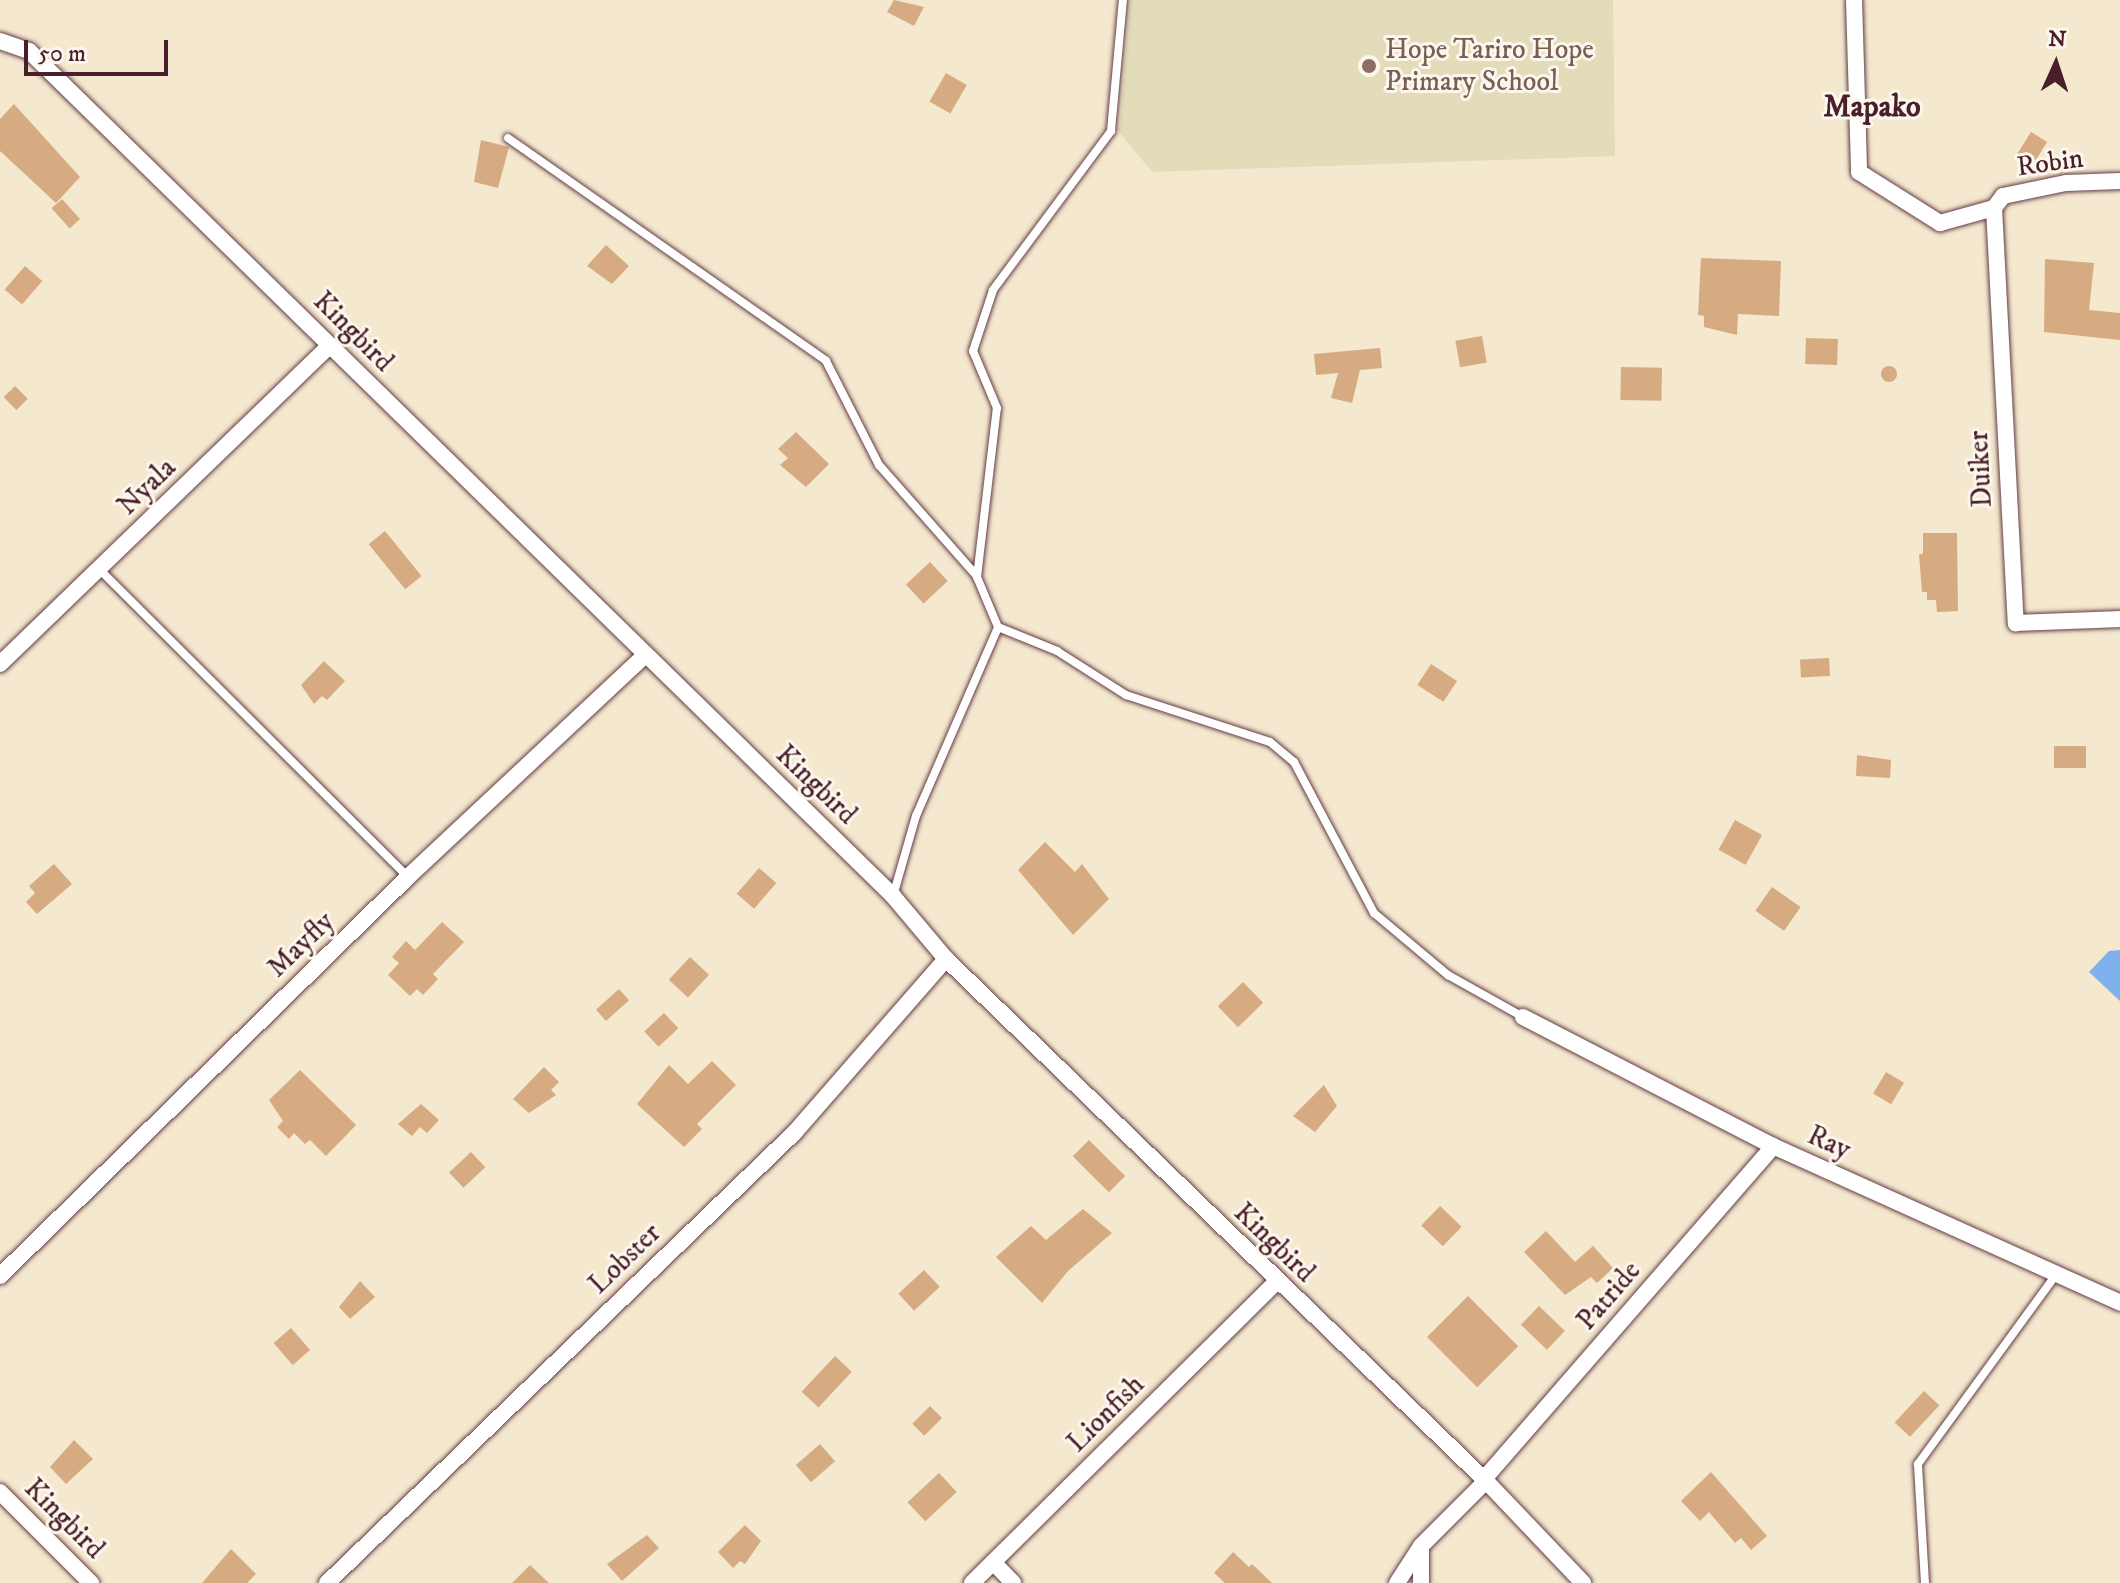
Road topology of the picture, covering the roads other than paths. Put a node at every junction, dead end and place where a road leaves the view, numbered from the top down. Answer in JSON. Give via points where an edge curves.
{"nodes":[{"id":1,"x":1123,"y":0,"type":"edge"},
{"id":2,"x":1854,"y":0,"type":"edge"},
{"id":3,"x":0,"y":41,"type":"edge"},
{"id":4,"x":508,"y":138,"type":"dead end"},
{"id":5,"x":2120,"y":181,"type":"edge"},
{"id":6,"x":1994,"y":208,"type":"junction"},
{"id":7,"x":329,"y":346,"type":"junction"},
{"id":8,"x":99,"y":569,"type":"junction"},
{"id":9,"x":977,"y":577,"type":"junction"},
{"id":10,"x":2120,"y":619,"type":"edge"},
{"id":11,"x":998,"y":627,"type":"junction"},
{"id":12,"x":644,"y":656,"type":"junction"},
{"id":13,"x":0,"y":664,"type":"edge"},
{"id":14,"x":408,"y":877,"type":"junction"},
{"id":15,"x":893,"y":896,"type":"junction"},
{"id":16,"x":946,"y":959,"type":"junction"},
{"id":17,"x":1523,"y":1017,"type":"joint"},
{"id":18,"x":1773,"y":1146,"type":"junction"},
{"id":19,"x":2057,"y":1274,"type":"junction"},
{"id":20,"x":0,"y":1276,"type":"edge"},
{"id":21,"x":1276,"y":1282,"type":"junction"},
{"id":22,"x":2120,"y":1303,"type":"edge"},
{"id":23,"x":1485,"y":1480,"type":"junction"},
{"id":24,"x":0,"y":1492,"type":"edge"},
{"id":25,"x":1421,"y":1546,"type":"junction"},
{"id":26,"x":993,"y":1562,"type":"junction"},
{"id":27,"x":91,"y":1583,"type":"edge"},
{"id":28,"x":327,"y":1583,"type":"edge"},
{"id":29,"x":972,"y":1583,"type":"edge"},
{"id":30,"x":1013,"y":1583,"type":"edge"},
{"id":31,"x":1397,"y":1583,"type":"edge"},
{"id":32,"x":1421,"y":1583,"type":"edge"},
{"id":33,"x":1583,"y":1583,"type":"edge"},
{"id":34,"x":1925,"y":1583,"type":"edge"}],
"edges":[{"from":1,"to":9,"type":"lane","via":[[1111,131],[993,290],[973,351],[997,408]]},
{"from":2,"to":6,"type":"street","name":"Robin","via":[[1859,172],[1940,223]]},
{"from":3,"to":7,"type":"street","name":"Kingbird","via":[[29,51]]},
{"from":4,"to":9,"type":"lane","via":[[826,361],[879,465],[955,545]]},
{"from":5,"to":6,"type":"street","name":"Robin","via":[[2066,183],[2003,196]]},
{"from":6,"to":10,"type":"street","name":"Duiker","via":[[2016,623]]},
{"from":7,"to":8,"type":"street","name":"Nyala"},
{"from":7,"to":12,"type":"street","name":"Kingbird"},
{"from":8,"to":13,"type":"street","name":"Nyala"},
{"from":8,"to":14,"type":"lane"},
{"from":9,"to":11,"type":"lane"},
{"from":11,"to":15,"type":"lane","via":[[916,816]]},
{"from":11,"to":17,"type":"lane","via":[[1057,651],[1126,695],[1270,742],[1294,762],[1374,913],[1448,975]]},
{"from":12,"to":14,"type":"street","name":"Mayfly"},
{"from":12,"to":15,"type":"street","name":"Kingbird"},
{"from":14,"to":20,"type":"street","name":"Mayfly"},
{"from":15,"to":16,"type":"street","name":"Kingbird"},
{"from":16,"to":21,"type":"street","name":"Kingbird"},
{"from":16,"to":28,"type":"street","name":"Lobster","via":[[795,1132]]},
{"from":17,"to":18,"type":"street","name":"Ray"},
{"from":18,"to":19,"type":"street","name":"Ray"},
{"from":18,"to":23,"type":"street","name":"Patride"},
{"from":19,"to":22,"type":"street","name":"Ray"},
{"from":19,"to":34,"type":"lane","via":[[1918,1464]]},
{"from":21,"to":23,"type":"street","name":"Kingbird"},
{"from":21,"to":26,"type":"street","name":"Lionfish"},
{"from":23,"to":25,"type":"street","name":"Patride"},
{"from":23,"to":33,"type":"street","name":"Kingbird"},
{"from":24,"to":27,"type":"street","name":"Kingbird"},
{"from":25,"to":31,"type":"street","name":"Patride"},
{"from":25,"to":32,"type":"street"},
{"from":26,"to":29,"type":"street","name":"Lionfish"},
{"from":26,"to":30,"type":"street"}]}
